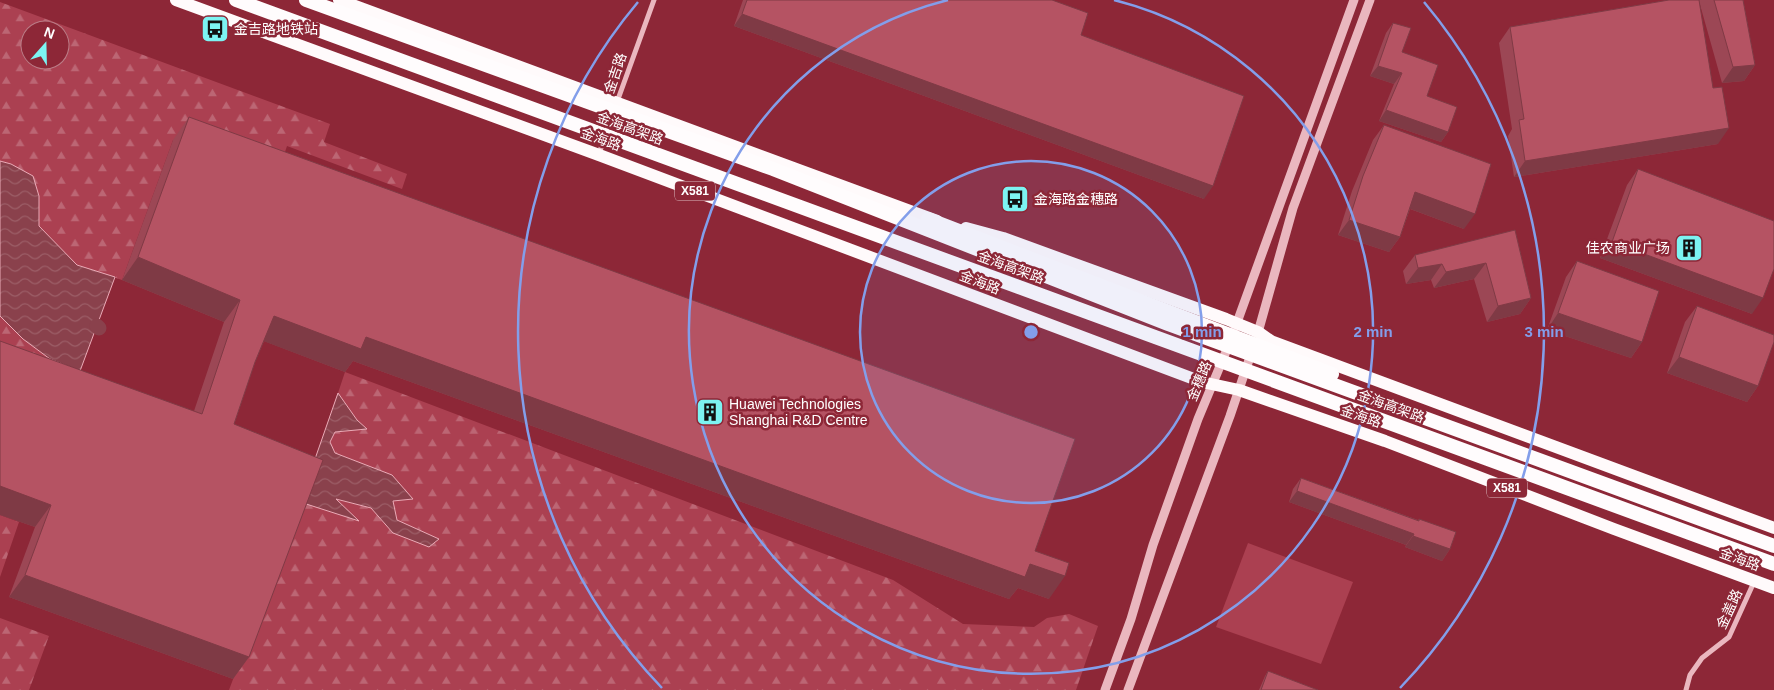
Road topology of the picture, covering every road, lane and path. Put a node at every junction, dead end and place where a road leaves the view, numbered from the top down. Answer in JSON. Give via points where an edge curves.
{"nodes":[{"id":1,"x":176,"y":0,"type":"edge"},
{"id":2,"x":236,"y":0,"type":"edge"},
{"id":3,"x":306,"y":0,"type":"edge"},
{"id":4,"x":339,"y":0,"type":"edge"},
{"id":5,"x":654,"y":0,"type":"edge"},
{"id":6,"x":1354,"y":0,"type":"edge"},
{"id":7,"x":1370,"y":0,"type":"edge"},
{"id":8,"x":616,"y":103,"type":"junction"},
{"id":9,"x":599,"y":154,"type":"junction"},
{"id":10,"x":928,"y":219,"type":"junction"},
{"id":11,"x":1237,"y":324,"type":"junction"},
{"id":12,"x":1258,"y":332,"type":"junction"},
{"id":13,"x":1213,"y":385,"type":"junction"},
{"id":14,"x":1239,"y":390,"type":"junction"},
{"id":15,"x":1774,"y":528,"type":"edge"},
{"id":16,"x":1774,"y":544,"type":"edge"},
{"id":17,"x":1774,"y":564,"type":"edge"},
{"id":18,"x":1755,"y":581,"type":"junction"},
{"id":19,"x":1774,"y":588,"type":"edge"},
{"id":20,"x":1105,"y":690,"type":"edge"},
{"id":21,"x":1128,"y":690,"type":"edge"},
{"id":22,"x":1686,"y":690,"type":"edge"}],
"edges":[{"from":1,"to":9,"type":"main road","name":"金海路","number":"X581"},
{"from":2,"to":17,"type":"highway","name":"金海高架路","bridge":true},
{"from":3,"to":16,"type":"highway","name":"金海高架路","bridge":true,"via":[[774,169],[1168,324]]},
{"from":4,"to":8,"type":"main road"},
{"from":5,"to":8,"type":"street","name":"金吉路"},
{"from":6,"to":11,"type":"street","name":"金穗路"},
{"from":7,"to":12,"type":"street","via":[[1293,208]]},
{"from":8,"to":9,"type":"street","name":"金吉路"},
{"from":8,"to":10,"type":"main road"},
{"from":9,"to":13,"type":"main road","name":"金海路","number":"X581"},
{"from":10,"to":11,"type":"main road","via":[[1003,238]]},
{"from":10,"to":16,"type":"highway","bridge":true},
{"from":11,"to":12,"type":"main road"},
{"from":11,"to":13,"type":"street","name":"金穗路"},
{"from":12,"to":14,"type":"street"},
{"from":12,"to":15,"type":"main road","via":[[1271,341]]},
{"from":13,"to":14,"type":"main road","name":"金海路","number":"X581"},
{"from":13,"to":20,"type":"street","name":"金穗路","via":[[1191,437]]},
{"from":14,"to":18,"type":"main road","name":"金海路","number":"X581","via":[[1386,441]]},
{"from":14,"to":21,"type":"street"},
{"from":18,"to":19,"type":"main road","name":"金海路","number":"X581"},
{"from":18,"to":22,"type":"street","name":"金盖路","via":[[1729,638],[1702,658],[1690,675]]}]}
